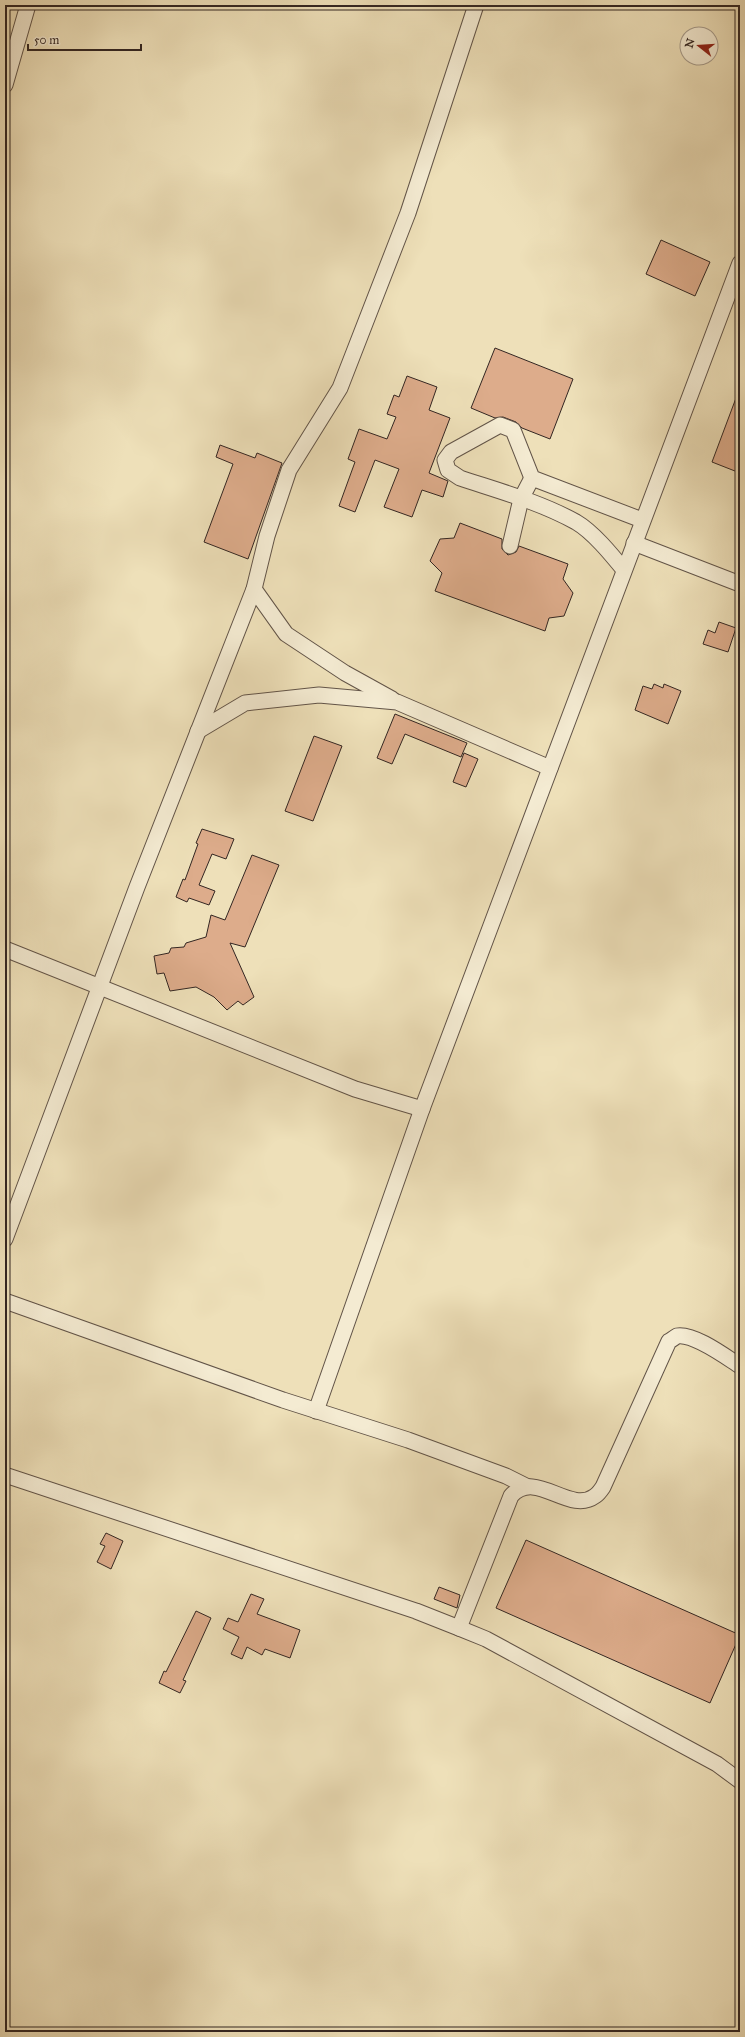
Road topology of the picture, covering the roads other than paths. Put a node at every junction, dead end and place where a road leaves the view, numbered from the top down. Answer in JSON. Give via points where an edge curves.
{"nodes":[{"id":1,"x":28,"y":5,"type":"edge"},
{"id":2,"x":476,"y":5,"type":"edge"},
{"id":3,"x":5,"y":84,"type":"edge"},
{"id":4,"x":740,"y":263,"type":"edge"},
{"id":5,"x":532,"y":478,"type":"junction"},
{"id":6,"x":521,"y":499,"type":"junction"},
{"id":7,"x":642,"y":520,"type":"junction"},
{"id":8,"x":634,"y":543,"type":"junction"},
{"id":9,"x":510,"y":546,"type":"dead end"},
{"id":10,"x":624,"y":570,"type":"junction"},
{"id":11,"x":740,"y":584,"type":"edge"},
{"id":12,"x":254,"y":589,"type":"junction"},
{"id":13,"x":397,"y":702,"type":"junction"},
{"id":14,"x":198,"y":731,"type":"junction"},
{"id":15,"x":550,"y":768,"type":"junction"},
{"id":16,"x":5,"y":949,"type":"edge"},
{"id":17,"x":99,"y":988,"type":"junction"},
{"id":18,"x":422,"y":1109,"type":"junction"},
{"id":19,"x":5,"y":1239,"type":"edge"},
{"id":20,"x":5,"y":1302,"type":"edge"},
{"id":21,"x":740,"y":1366,"type":"edge"},
{"id":22,"x":316,"y":1411,"type":"junction"},
{"id":23,"x":5,"y":1475,"type":"edge"},
{"id":24,"x":526,"y":1486,"type":"junction"},
{"id":25,"x":459,"y":1628,"type":"junction"},
{"id":26,"x":740,"y":1780,"type":"edge"}],
"edges":[{"from":1,"to":3,"type":"street"},
{"from":2,"to":12,"type":"street","via":[[408,213],[340,388],[289,470],[267,536]]},
{"from":4,"to":7,"type":"street"},
{"from":5,"to":6,"type":"street"},
{"from":5,"to":6,"type":"street","via":[[514,430],[500,425],[451,452],[445,460],[448,470],[460,478]]},
{"from":5,"to":7,"type":"street"},
{"from":6,"to":9,"type":"street"},
{"from":6,"to":10,"type":"street","via":[[577,523],[606,548]]},
{"from":7,"to":8,"type":"street"},
{"from":8,"to":10,"type":"street"},
{"from":8,"to":11,"type":"street"},
{"from":10,"to":15,"type":"street"},
{"from":12,"to":13,"type":"street","via":[[286,634],[345,673]]},
{"from":12,"to":14,"type":"street"},
{"from":13,"to":14,"type":"street","via":[[319,695],[245,703]]},
{"from":13,"to":15,"type":"street"},
{"from":14,"to":17,"type":"street"},
{"from":15,"to":18,"type":"street"},
{"from":16,"to":17,"type":"street"},
{"from":17,"to":18,"type":"street","via":[[355,1089]]},
{"from":17,"to":19,"type":"street"},
{"from":18,"to":22,"type":"street"},
{"from":20,"to":22,"type":"street"},
{"from":21,"to":24,"type":"street","via":[[689,1337],[677,1336],[669,1341],[603,1487],[595,1497],[584,1500],[571,1499]]},
{"from":22,"to":24,"type":"street","via":[[408,1440],[506,1476]]},
{"from":23,"to":25,"type":"street","via":[[416,1611]]},
{"from":24,"to":25,"type":"street","via":[[518,1488],[511,1496]]},
{"from":25,"to":26,"type":"street","via":[[486,1639],[717,1764]]}]}
